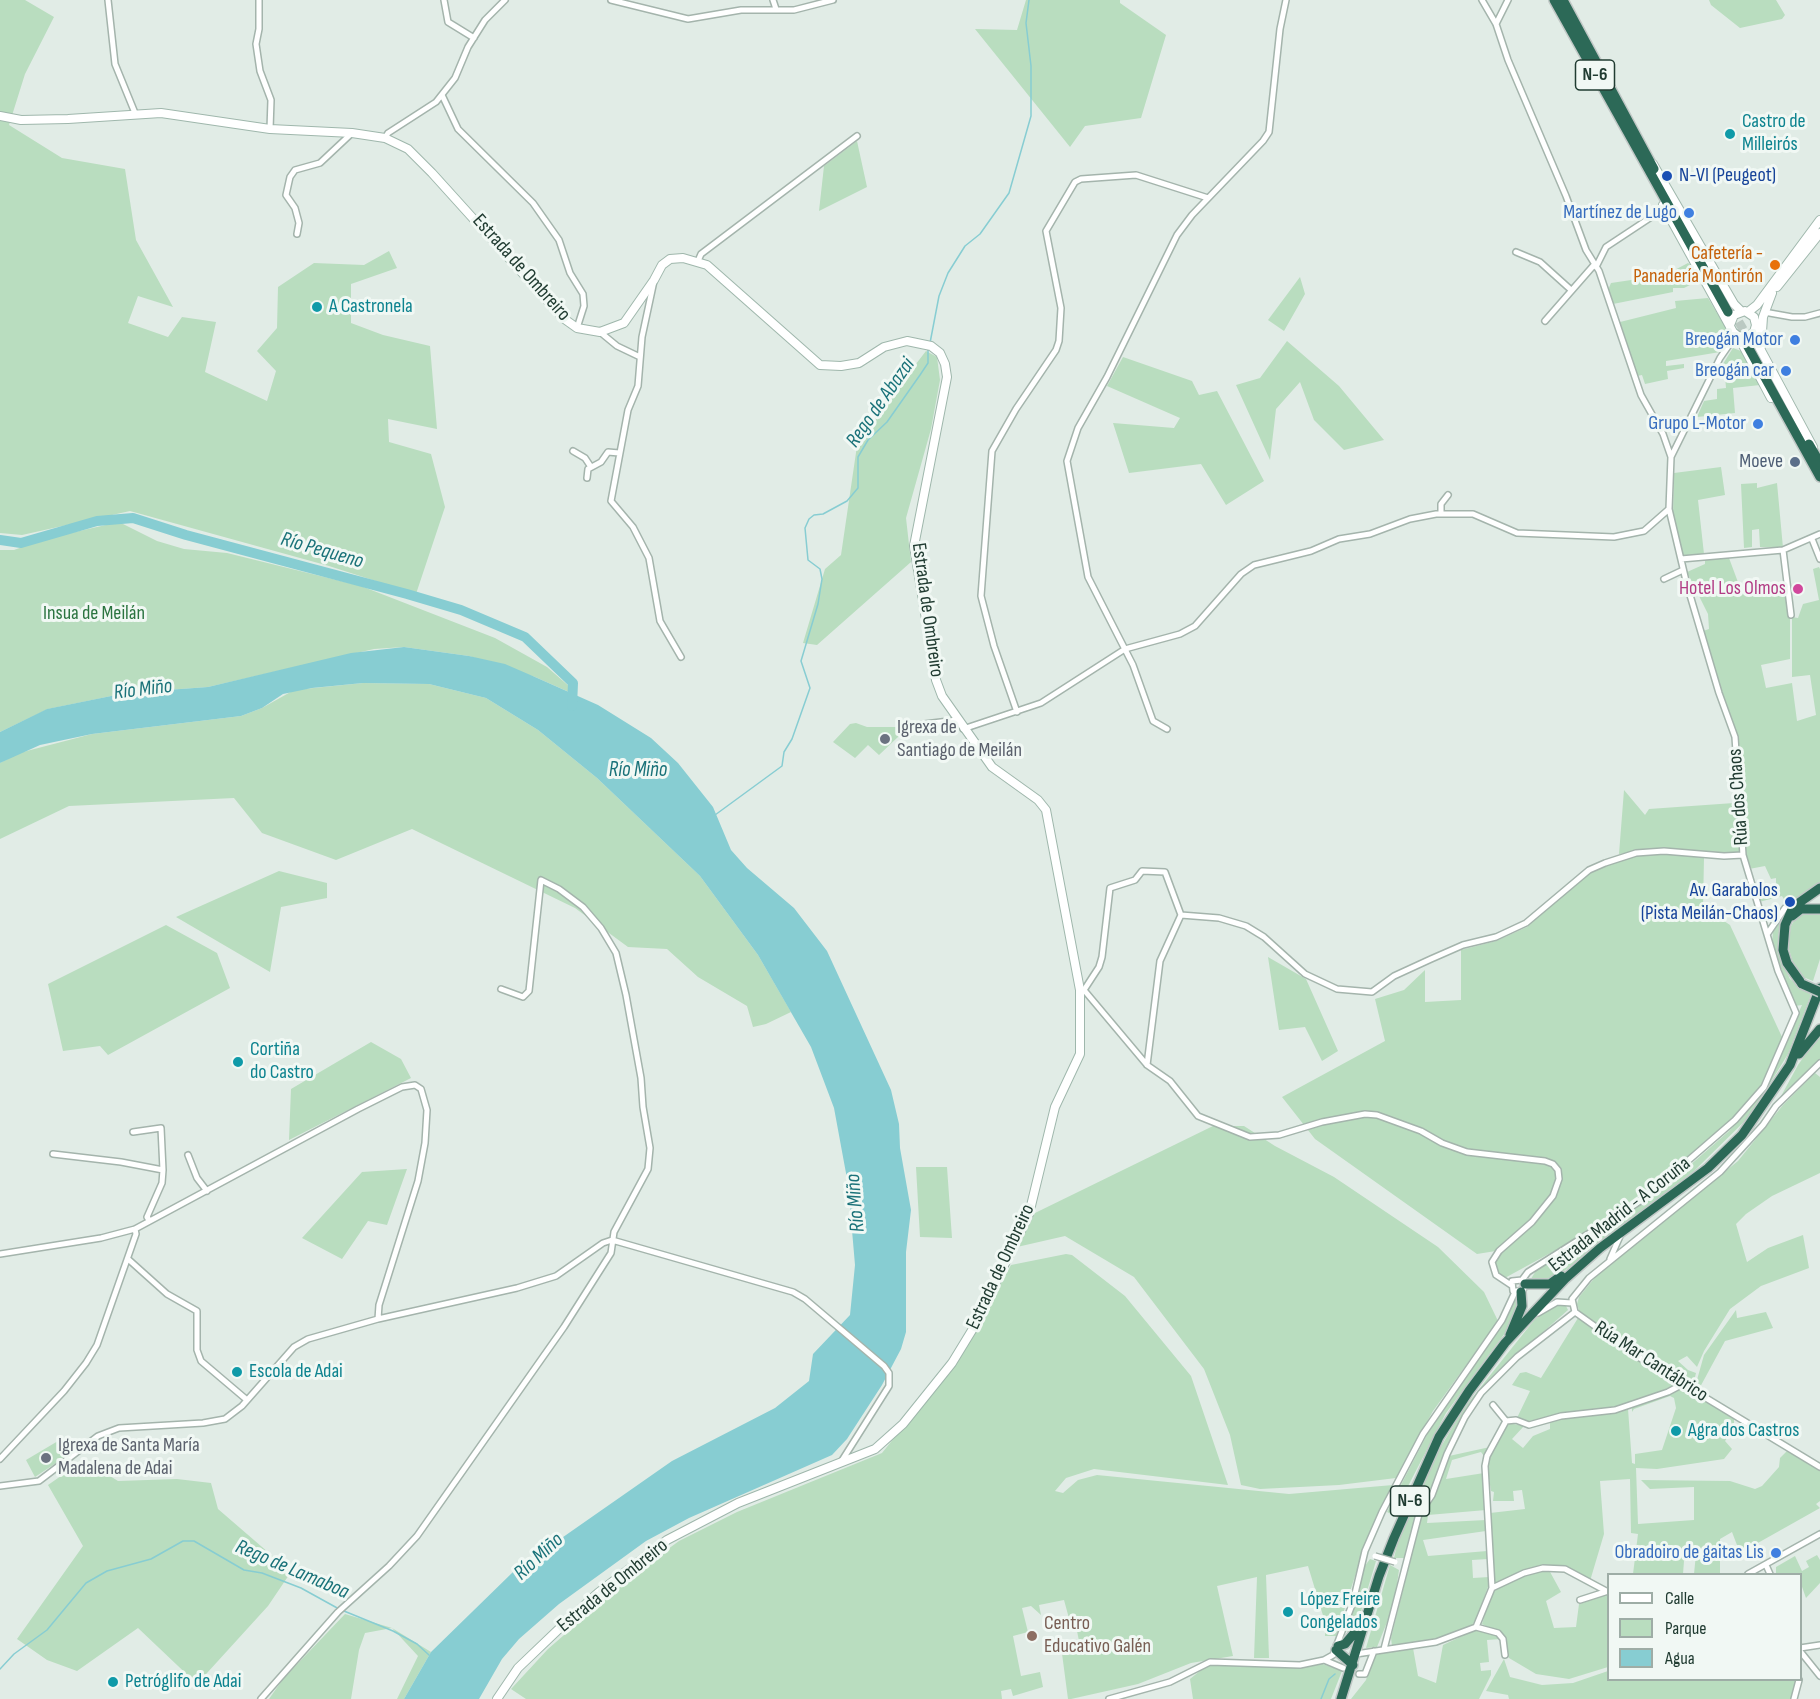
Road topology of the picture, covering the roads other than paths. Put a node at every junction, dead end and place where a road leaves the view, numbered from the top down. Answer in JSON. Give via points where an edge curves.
{"nodes":[{"id":1,"x":108,"y":0,"type":"edge"},
{"id":2,"x":259,"y":0,"type":"edge"},
{"id":3,"x":444,"y":0,"type":"edge"},
{"id":4,"x":505,"y":0,"type":"edge"},
{"id":5,"x":611,"y":0,"type":"edge"},
{"id":6,"x":773,"y":0,"type":"edge"},
{"id":7,"x":833,"y":0,"type":"edge"},
{"id":8,"x":1286,"y":0,"type":"edge"},
{"id":9,"x":1482,"y":0,"type":"edge"},
{"id":10,"x":1508,"y":0,"type":"edge"},
{"id":11,"x":1554,"y":0,"type":"edge"},
{"id":12,"x":1563,"y":0,"type":"edge"},
{"id":13,"x":776,"y":9,"type":"junction"},
{"id":14,"x":1496,"y":24,"type":"junction"},
{"id":15,"x":474,"y":38,"type":"junction"},
{"id":16,"x":442,"y":95,"type":"junction"},
{"id":17,"x":135,"y":113,"type":"junction"},
{"id":18,"x":0,"y":116,"type":"edge"},
{"id":19,"x":270,"y":129,"type":"junction"},
{"id":20,"x":352,"y":133,"type":"junction"},
{"id":21,"x":857,"y":136,"type":"dead end"},
{"id":22,"x":385,"y":138,"type":"junction"},
{"id":23,"x":1639,"y":148,"type":"junction"},
{"id":24,"x":1208,"y":198,"type":"junction"},
{"id":25,"x":1665,"y":208,"type":"junction"},
{"id":26,"x":1820,"y":220,"type":"edge"},
{"id":27,"x":1820,"y":233,"type":"edge"},
{"id":28,"x":297,"y":234,"type":"dead end"},
{"id":29,"x":1516,"y":252,"type":"dead end"},
{"id":30,"x":698,"y":261,"type":"junction"},
{"id":31,"x":1595,"y":266,"type":"junction"},
{"id":32,"x":654,"y":280,"type":"junction"},
{"id":33,"x":1570,"y":289,"type":"junction"},
{"id":34,"x":1772,"y":293,"type":"junction"},
{"id":35,"x":1737,"y":311,"type":"junction"},
{"id":36,"x":1764,"y":312,"type":"junction"},
{"id":37,"x":1820,"y":313,"type":"edge"},
{"id":38,"x":1545,"y":321,"type":"dead end"},
{"id":39,"x":1756,"y":321,"type":"junction"},
{"id":40,"x":1730,"y":325,"type":"junction"},
{"id":41,"x":577,"y":327,"type":"junction"},
{"id":42,"x":600,"y":332,"type":"junction"},
{"id":43,"x":1754,"y":332,"type":"junction"},
{"id":44,"x":1737,"y":336,"type":"junction"},
{"id":45,"x":1761,"y":351,"type":"junction"},
{"id":46,"x":640,"y":357,"type":"junction"},
{"id":47,"x":573,"y":451,"type":"dead end"},
{"id":48,"x":619,"y":453,"type":"junction"},
{"id":49,"x":1671,"y":457,"type":"junction"},
{"id":50,"x":1820,"y":462,"type":"edge"},
{"id":51,"x":591,"y":467,"type":"junction"},
{"id":52,"x":1819,"y":476,"type":"edge"},
{"id":53,"x":587,"y":478,"type":"dead end"},
{"id":54,"x":1448,"y":495,"type":"dead end"},
{"id":55,"x":1669,"y":509,"type":"junction"},
{"id":56,"x":1440,"y":514,"type":"junction"},
{"id":57,"x":1820,"y":534,"type":"edge"},
{"id":58,"x":1812,"y":539,"type":"junction"},
{"id":59,"x":1783,"y":550,"type":"junction"},
{"id":60,"x":1681,"y":559,"type":"junction"},
{"id":61,"x":1820,"y":560,"type":"edge"},
{"id":62,"x":1683,"y":570,"type":"junction"},
{"id":63,"x":1664,"y":579,"type":"dead end"},
{"id":64,"x":1791,"y":615,"type":"dead end"},
{"id":65,"x":1125,"y":649,"type":"junction"},
{"id":66,"x":681,"y":657,"type":"dead end"},
{"id":67,"x":1017,"y":712,"type":"junction"},
{"id":68,"x":957,"y":720,"type":"junction"},
{"id":69,"x":900,"y":727,"type":"dead end"},
{"id":70,"x":963,"y":729,"type":"junction"},
{"id":71,"x":1167,"y":729,"type":"dead end"},
{"id":72,"x":1743,"y":855,"type":"junction"},
{"id":73,"x":1820,"y":888,"type":"edge"},
{"id":74,"x":1793,"y":908,"type":"junction"},
{"id":75,"x":1820,"y":909,"type":"edge"},
{"id":76,"x":1181,"y":915,"type":"junction"},
{"id":77,"x":1785,"y":925,"type":"junction"},
{"id":78,"x":1768,"y":933,"type":"junction"},
{"id":79,"x":501,"y":989,"type":"dead end"},
{"id":80,"x":1082,"y":990,"type":"junction"},
{"id":81,"x":1820,"y":990,"type":"edge"},
{"id":82,"x":1820,"y":1029,"type":"edge"},
{"id":83,"x":1820,"y":1063,"type":"edge"},
{"id":84,"x":1147,"y":1065,"type":"junction"},
{"id":85,"x":1790,"y":1065,"type":"junction"},
{"id":86,"x":1815,"y":1068,"type":"junction"},
{"id":87,"x":1820,"y":1074,"type":"edge"},
{"id":88,"x":133,"y":1132,"type":"dead end"},
{"id":89,"x":53,"y":1154,"type":"dead end"},
{"id":90,"x":188,"y":1155,"type":"dead end"},
{"id":91,"x":163,"y":1170,"type":"junction"},
{"id":92,"x":207,"y":1191,"type":"junction"},
{"id":93,"x":149,"y":1220,"type":"junction"},
{"id":94,"x":132,"y":1230,"type":"junction"},
{"id":95,"x":1622,"y":1233,"type":"junction"},
{"id":96,"x":612,"y":1240,"type":"junction"},
{"id":97,"x":0,"y":1254,"type":"edge"},
{"id":98,"x":128,"y":1259,"type":"junction"},
{"id":99,"x":1609,"y":1260,"type":"junction"},
{"id":100,"x":1579,"y":1266,"type":"junction"},
{"id":101,"x":1511,"y":1285,"type":"junction"},
{"id":102,"x":1521,"y":1287,"type":"junction"},
{"id":103,"x":1572,"y":1303,"type":"junction"},
{"id":104,"x":1575,"y":1312,"type":"junction"},
{"id":105,"x":378,"y":1319,"type":"junction"},
{"id":106,"x":1526,"y":1320,"type":"junction"},
{"id":107,"x":1509,"y":1339,"type":"junction"},
{"id":108,"x":1683,"y":1384,"type":"junction"},
{"id":109,"x":248,"y":1400,"type":"junction"},
{"id":110,"x":1493,"y":1405,"type":"dead end"},
{"id":111,"x":1506,"y":1421,"type":"junction"},
{"id":112,"x":0,"y":1459,"type":"edge"},
{"id":113,"x":840,"y":1464,"type":"junction"},
{"id":114,"x":1820,"y":1467,"type":"edge"},
{"id":115,"x":0,"y":1486,"type":"edge"},
{"id":116,"x":1820,"y":1534,"type":"edge"},
{"id":117,"x":1365,"y":1551,"type":"junction"},
{"id":118,"x":1766,"y":1565,"type":"junction"},
{"id":119,"x":1406,"y":1566,"type":"junction"},
{"id":120,"x":1750,"y":1573,"type":"edge"},
{"id":121,"x":1769,"y":1573,"type":"edge"},
{"id":122,"x":1492,"y":1588,"type":"junction"},
{"id":123,"x":1607,"y":1592,"type":"edge"},
{"id":124,"x":1580,"y":1600,"type":"dead end"},
{"id":125,"x":1367,"y":1619,"type":"junction"},
{"id":126,"x":1476,"y":1627,"type":"junction"},
{"id":127,"x":1820,"y":1644,"type":"edge"},
{"id":128,"x":1337,"y":1648,"type":"junction"},
{"id":129,"x":1384,"y":1649,"type":"junction"},
{"id":130,"x":1374,"y":1651,"type":"junction"},
{"id":131,"x":1802,"y":1651,"type":"edge"},
{"id":132,"x":1802,"y":1652,"type":"edge"},
{"id":133,"x":1356,"y":1654,"type":"junction"},
{"id":134,"x":1505,"y":1655,"type":"dead end"},
{"id":135,"x":1324,"y":1660,"type":"junction"},
{"id":136,"x":1348,"y":1667,"type":"junction"},
{"id":137,"x":1359,"y":1674,"type":"dead end"},
{"id":138,"x":1820,"y":1676,"type":"edge"},
{"id":139,"x":1799,"y":1681,"type":"edge"},
{"id":140,"x":261,"y":1699,"type":"edge"},
{"id":141,"x":497,"y":1699,"type":"edge"},
{"id":142,"x":1109,"y":1699,"type":"edge"},
{"id":143,"x":1341,"y":1699,"type":"edge"},
{"id":144,"x":1794,"y":1699,"type":"edge"}],
"edges":[{"from":1,"to":17,"type":"street","via":[[115,64]]},
{"from":2,"to":19,"type":"street","via":[[256,44],[260,71],[271,99]]},
{"from":3,"to":15,"type":"street","via":[[448,22]]},
{"from":4,"to":15,"type":"street"},
{"from":5,"to":13,"type":"street","via":[[688,19]]},
{"from":6,"to":13,"type":"street"},
{"from":7,"to":13,"type":"street","via":[[794,10]]},
{"from":8,"to":24,"type":"street","via":[[1269,132]]},
{"from":9,"to":14,"type":"street"},
{"from":10,"to":14,"type":"street"},
{"from":11,"to":23,"type":"highway","number":"N-6"},
{"from":12,"to":23,"type":"highway","number":"N-6"},
{"from":14,"to":31,"type":"street"},
{"from":15,"to":16,"type":"street","via":[[455,78]]},
{"from":16,"to":22,"type":"street","via":[[426,111]]},
{"from":16,"to":41,"type":"street","via":[[458,129],[533,203],[559,240],[570,273],[583,294],[584,306]]},
{"from":17,"to":18,"type":"street","name":"Estrada de Ombreiro","via":[[68,119],[21,120]]},
{"from":17,"to":19,"type":"street","name":"Estrada de Ombreiro","via":[[161,113]]},
{"from":19,"to":20,"type":"street","name":"Estrada de Ombreiro"},
{"from":20,"to":22,"type":"street","name":"Estrada de Ombreiro"},
{"from":20,"to":28,"type":"street","via":[[320,163],[295,170],[290,177],[285,195],[295,208]]},
{"from":21,"to":30,"type":"street","via":[[701,254]]},
{"from":22,"to":41,"type":"street","name":"Estrada de Ombreiro","via":[[408,149],[563,318]]},
{"from":23,"to":25,"type":"street"},
{"from":23,"to":35,"type":"highway","number":"N-6"},
{"from":24,"to":65,"type":"street","via":[[1177,235],[1078,428],[1067,461],[1088,577]]},
{"from":24,"to":67,"type":"street","via":[[1136,175],[1082,179],[1074,182],[1046,231],[1061,308],[1059,341],[992,451],[981,596]]},
{"from":25,"to":31,"type":"street","via":[[1606,247]]},
{"from":25,"to":40,"type":"street"},
{"from":26,"to":35,"type":"street","via":[[1757,305]]},
{"from":27,"to":34,"type":"street"},
{"from":29,"to":33,"type":"street","via":[[1540,262]]},
{"from":30,"to":32,"type":"street","via":[[670,259]]},
{"from":30,"to":68,"type":"street","name":"Estrada de Ombreiro","via":[[820,365],[859,363],[884,347],[901,342],[919,342],[940,353],[947,377],[914,546],[936,680]]},
{"from":31,"to":33,"type":"street"},
{"from":31,"to":49,"type":"street","via":[[1641,395]]},
{"from":32,"to":42,"type":"street","via":[[624,323]]},
{"from":32,"to":46,"type":"street"},
{"from":33,"to":38,"type":"street"},
{"from":34,"to":36,"type":"street"},
{"from":34,"to":39,"type":"street"},
{"from":35,"to":39,"type":"street"},
{"from":35,"to":40,"type":"street"},
{"from":36,"to":37,"type":"street","via":[[1792,317]]},
{"from":36,"to":45,"type":"street"},
{"from":39,"to":43,"type":"street"},
{"from":40,"to":44,"type":"street"},
{"from":41,"to":42,"type":"street","name":"Estrada de Ombreiro"},
{"from":42,"to":46,"type":"street"},
{"from":43,"to":44,"type":"street","via":[[1747,337]]},
{"from":43,"to":45,"type":"street"},
{"from":44,"to":49,"type":"street","via":[[1720,358]]},
{"from":44,"to":52,"type":"street"},
{"from":45,"to":50,"type":"street"},
{"from":46,"to":48,"type":"street","via":[[638,386],[628,410]]},
{"from":47,"to":51,"type":"street"},
{"from":48,"to":51,"type":"street","via":[[608,452]]},
{"from":48,"to":66,"type":"street","via":[[611,501],[633,527],[649,558],[660,621]]},
{"from":49,"to":55,"type":"street","name":"Rúa dos Chaos"},
{"from":50,"to":52,"type":"highway","via":[[1749,344]]},
{"from":51,"to":53,"type":"street"},
{"from":54,"to":56,"type":"street"},
{"from":55,"to":56,"type":"street","via":[[1644,531],[1614,537],[1517,533],[1473,514]]},
{"from":55,"to":60,"type":"street","name":"Rúa dos Chaos"},
{"from":56,"to":65,"type":"street","via":[[1410,519],[1370,534],[1339,539],[1311,551],[1254,565],[1241,574],[1195,626]]},
{"from":57,"to":58,"type":"street"},
{"from":58,"to":59,"type":"street"},
{"from":58,"to":61,"type":"street"},
{"from":59,"to":60,"type":"street"},
{"from":59,"to":64,"type":"street"},
{"from":60,"to":62,"type":"street","name":"Rúa dos Chaos"},
{"from":62,"to":63,"type":"street"},
{"from":62,"to":72,"type":"street","name":"Rúa dos Chaos","via":[[1735,737]]},
{"from":65,"to":67,"type":"street","via":[[1041,703]]},
{"from":65,"to":71,"type":"street","via":[[1153,721]]},
{"from":67,"to":70,"type":"street"},
{"from":68,"to":69,"type":"street"},
{"from":68,"to":70,"type":"street","name":"Estrada de Ombreiro"},
{"from":70,"to":80,"type":"street","name":"Estrada de Ombreiro","via":[[992,767],[1046,810]]},
{"from":72,"to":76,"type":"street","via":[[1664,851],[1636,853],[1605,863],[1589,870],[1526,923],[1431,959],[1394,976],[1372,992],[1337,989],[1305,974],[1246,926],[1219,918]]},
{"from":72,"to":78,"type":"street","name":"Rúa dos Chaos"},
{"from":73,"to":74,"type":"highway"},
{"from":74,"to":77,"type":"highway"},
{"from":74,"to":78,"type":"street","via":[[1785,908]]},
{"from":75,"to":77,"type":"highway","via":[[1795,912]]},
{"from":76,"to":80,"type":"street","via":[[1165,872],[1142,871],[1135,880],[1110,888],[1099,968]]},
{"from":76,"to":84,"type":"street","via":[[1160,961]]},
{"from":77,"to":81,"type":"highway","bridge":true,"via":[[1783,950],[1787,963],[1802,984]]},
{"from":78,"to":102,"type":"street","name":"Rúa dos Chaos","via":[[1778,971],[1797,1013],[1764,1087],[1735,1120],[1645,1198],[1528,1272]]},
{"from":79,"to":96,"type":"street","via":[[523,997],[529,991],[541,880],[583,908],[602,928],[616,953],[642,1078],[650,1161]]},
{"from":80,"to":84,"type":"street"},
{"from":80,"to":113,"type":"street","name":"Estrada de Ombreiro","via":[[1080,1054],[1055,1107],[1029,1214],[974,1327],[952,1363],[903,1424],[875,1449]]},
{"from":81,"to":85,"type":"highway","name":"Estrada Madrid - A Coruña","number":"N-6"},
{"from":82,"to":85,"type":"highway"},
{"from":83,"to":86,"type":"street"},
{"from":84,"to":101,"type":"street","via":[[1170,1081],[1198,1116],[1250,1137],[1279,1136],[1322,1122],[1377,1115],[1467,1152],[1553,1164],[1560,1179],[1553,1196],[1492,1262],[1496,1275]]},
{"from":85,"to":95,"type":"highway","name":"Estrada Madrid - A Coruña","number":"N-6","via":[[1758,1114],[1724,1153],[1683,1189]]},
{"from":86,"to":87,"type":"street"},
{"from":86,"to":99,"type":"street","via":[[1776,1106],[1720,1172]]},
{"from":88,"to":91,"type":"street","via":[[161,1128]]},
{"from":89,"to":91,"type":"street"},
{"from":90,"to":92,"type":"street"},
{"from":91,"to":93,"type":"street"},
{"from":92,"to":93,"type":"street"},
{"from":92,"to":105,"type":"street","via":[[402,1087],[415,1085],[421,1089],[427,1110],[418,1181]]},
{"from":93,"to":94,"type":"street"},
{"from":94,"to":97,"type":"street"},
{"from":94,"to":98,"type":"street","via":[[136,1234]]},
{"from":95,"to":99,"type":"street"},
{"from":95,"to":100,"type":"highway","name":"Estrada Madrid - A Coruña","number":"N-6"},
{"from":96,"to":105,"type":"street","via":[[556,1276]]},
{"from":96,"to":113,"type":"street","via":[[793,1292],[884,1365],[889,1386]]},
{"from":96,"to":140,"type":"street","via":[[610,1253],[564,1327],[417,1536],[338,1612]]},
{"from":98,"to":109,"type":"street","via":[[167,1294],[197,1311],[197,1350],[201,1361]]},
{"from":98,"to":112,"type":"street","via":[[97,1345],[86,1363]]},
{"from":99,"to":103,"type":"street","via":[[1589,1278]]},
{"from":100,"to":102,"type":"highway","via":[[1550,1284]]},
{"from":100,"to":106,"type":"highway","name":"Estrada Madrid - A Coruña","number":"N-6"},
{"from":101,"to":102,"type":"street"},
{"from":101,"to":102,"type":"street","via":[[1516,1279]]},
{"from":102,"to":107,"type":"highway","via":[[1522,1306]]},
{"from":102,"to":117,"type":"street","via":[[1423,1434]]},
{"from":103,"to":104,"type":"street"},
{"from":103,"to":106,"type":"street","via":[[1557,1302]]},
{"from":104,"to":108,"type":"street","name":"Rúa Mar Cantábrico"},
{"from":104,"to":119,"type":"street","via":[[1517,1357],[1470,1409],[1446,1454],[1432,1495],[1419,1514]]},
{"from":105,"to":109,"type":"street","via":[[329,1332],[294,1347]]},
{"from":106,"to":107,"type":"highway","name":"Estrada Madrid - A Coruña","number":"N-6"},
{"from":107,"to":125,"type":"highway","name":"Estrada Madrid - A Coruña","number":"N-6","via":[[1440,1437],[1394,1538]]},
{"from":108,"to":111,"type":"street","via":[[1615,1410],[1561,1416],[1529,1425]]},
{"from":108,"to":114,"type":"street","name":"Rúa Mar Cantábrico"},
{"from":109,"to":115,"type":"street","via":[[225,1419],[203,1424],[119,1428],[98,1436],[39,1481]]},
{"from":110,"to":111,"type":"street"},
{"from":111,"to":122,"type":"street","via":[[1485,1466]]},
{"from":113,"to":141,"type":"street","name":"Estrada de Ombreiro","via":[[738,1503],[667,1540],[562,1626],[518,1668]]},
{"from":116,"to":118,"type":"street"},
{"from":117,"to":119,"type":"street","bridge":true},
{"from":117,"to":128,"type":"street"},
{"from":118,"to":120,"type":"street"},
{"from":118,"to":121,"type":"street"},
{"from":119,"to":129,"type":"street"},
{"from":122,"to":123,"type":"street","via":[[1524,1573],[1559,1568]]},
{"from":122,"to":126,"type":"street"},
{"from":123,"to":124,"type":"street"},
{"from":125,"to":128,"type":"highway"},
{"from":125,"to":133,"type":"highway","name":"Estrada Madrid - A Coruña","number":"N-6"},
{"from":126,"to":129,"type":"street","via":[[1442,1641]]},
{"from":126,"to":134,"type":"street","via":[[1498,1633]]},
{"from":127,"to":131,"type":"street"},
{"from":128,"to":135,"type":"street"},
{"from":128,"to":136,"type":"highway"},
{"from":129,"to":130,"type":"street"},
{"from":130,"to":133,"type":"street"},
{"from":130,"to":137,"type":"street","via":[[1365,1674]]},
{"from":132,"to":138,"type":"street"},
{"from":133,"to":136,"type":"highway","name":"Estrada Madrid - A Coruña","number":"N-6"},
{"from":135,"to":136,"type":"street"},
{"from":135,"to":142,"type":"street","via":[[1276,1666],[1210,1662],[1170,1682]]},
{"from":136,"to":143,"type":"highway","name":"Estrada Madrid - A Coruña","number":"N-6"},
{"from":139,"to":144,"type":"street"}]}
